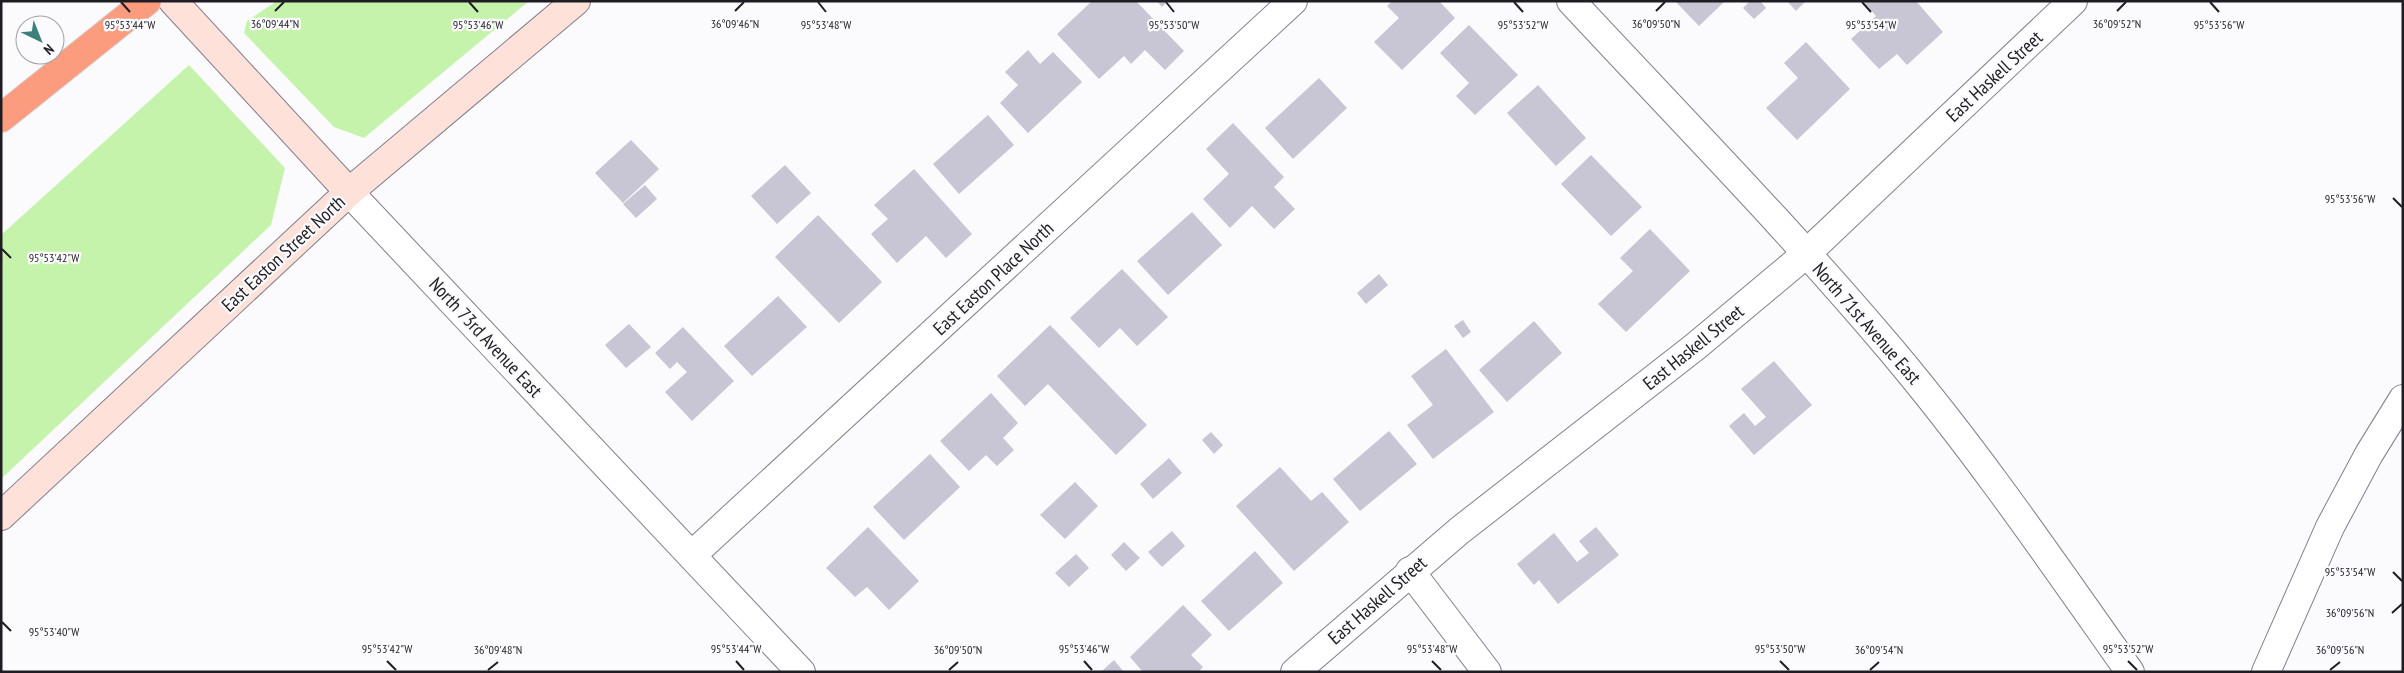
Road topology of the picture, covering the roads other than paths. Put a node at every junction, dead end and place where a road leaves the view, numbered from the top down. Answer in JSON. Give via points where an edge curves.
{"nodes":[{"id":1,"x":147,"y":1,"type":"edge"},
{"id":2,"x":173,"y":1,"type":"edge"},
{"id":3,"x":576,"y":1,"type":"edge"},
{"id":4,"x":1293,"y":1,"type":"edge"},
{"id":5,"x":1571,"y":1,"type":"edge"},
{"id":6,"x":2072,"y":1,"type":"edge"},
{"id":7,"x":1,"y":118,"type":"edge"},
{"id":8,"x":348,"y":192,"type":"junction"},
{"id":9,"x":1806,"y":254,"type":"junction"},
{"id":10,"x":2403,"y":400,"type":"edge"},
{"id":11,"x":1,"y":516,"type":"edge"},
{"id":12,"x":692,"y":555,"type":"junction"},
{"id":13,"x":1410,"y":571,"type":"junction"},
{"id":14,"x":801,"y":672,"type":"edge"},
{"id":15,"x":1295,"y":672,"type":"edge"},
{"id":16,"x":1487,"y":672,"type":"edge"},
{"id":17,"x":2130,"y":672,"type":"edge"},
{"id":18,"x":2266,"y":672,"type":"edge"}],
"edges":[{"from":1,"to":7,"type":"highway"},
{"from":2,"to":8,"type":"street","name":"North 73rd Avenue East"},
{"from":3,"to":8,"type":"street","name":"East Easton Street North"},
{"from":4,"to":12,"type":"street","name":"East Easton Place North"},
{"from":5,"to":9,"type":"street","name":"North 71st Avenue East"},
{"from":6,"to":9,"type":"street","name":"East Haskell Street"},
{"from":8,"to":11,"type":"street","name":"East Easton Street North"},
{"from":8,"to":12,"type":"street","name":"North 73rd Avenue East"},
{"from":9,"to":13,"type":"street","name":"East Haskell Street"},
{"from":9,"to":17,"type":"street","name":"North 71st Avenue East","via":[[1892,350],[1981,460]]},
{"from":10,"to":18,"type":"street","via":[[2369,454],[2330,527]]},
{"from":12,"to":14,"type":"street","name":"North 73rd Avenue East"},
{"from":13,"to":15,"type":"street","name":"East Haskell Street"},
{"from":13,"to":16,"type":"street"}]}
